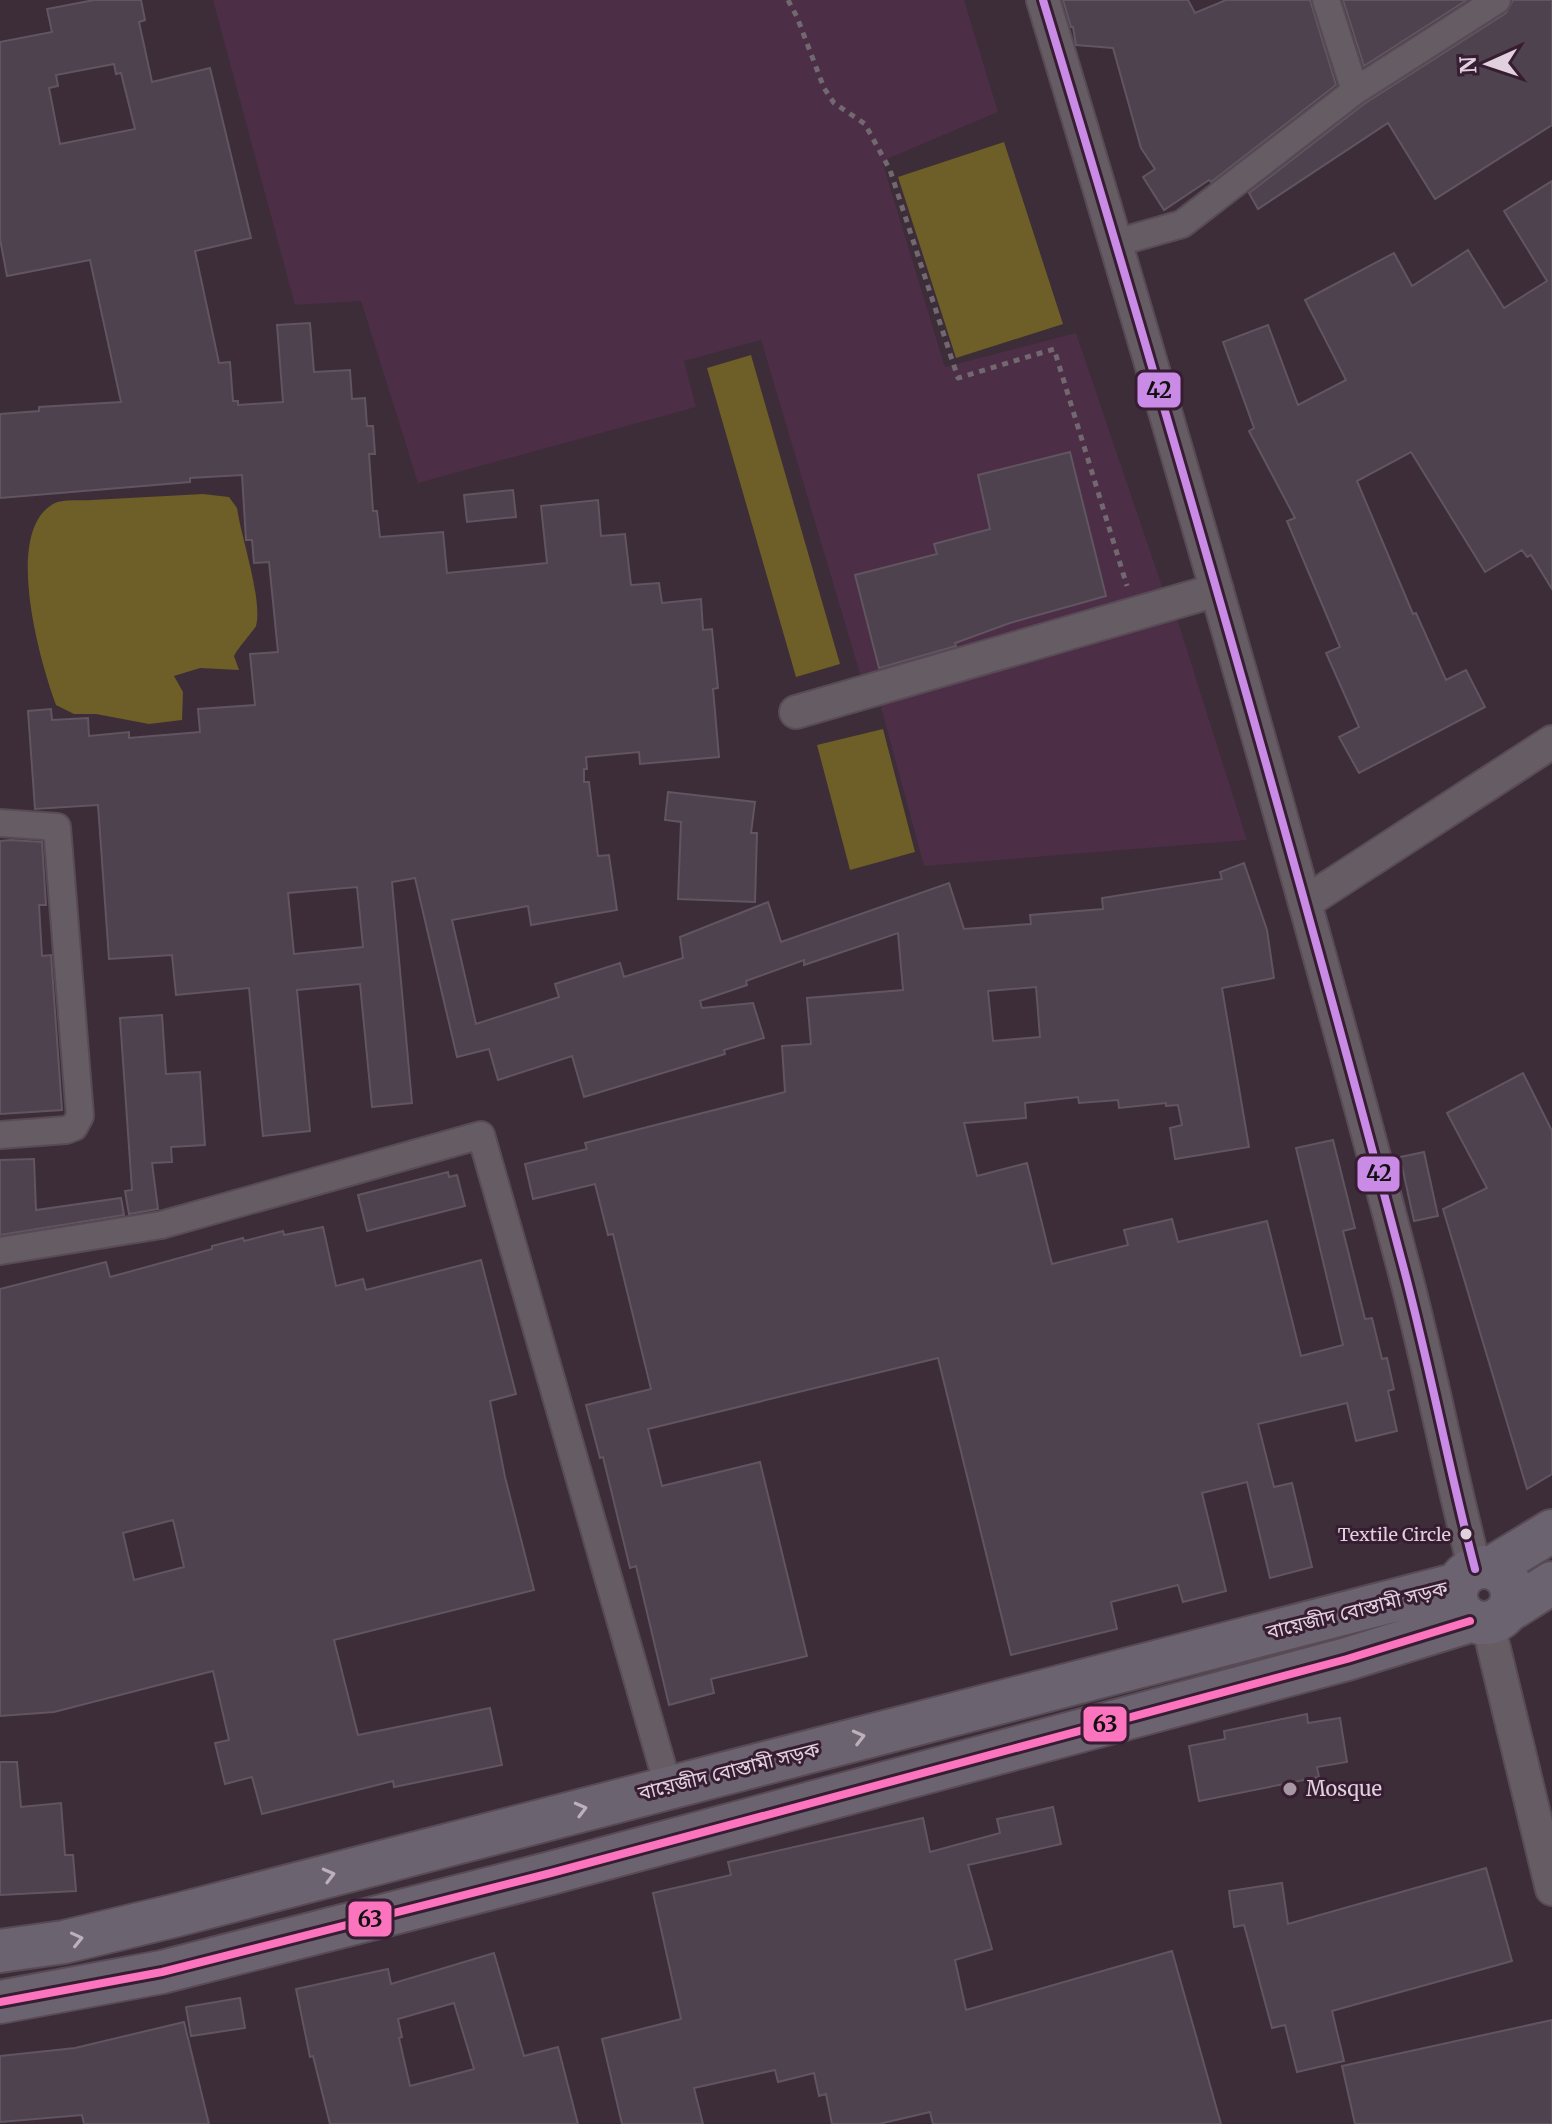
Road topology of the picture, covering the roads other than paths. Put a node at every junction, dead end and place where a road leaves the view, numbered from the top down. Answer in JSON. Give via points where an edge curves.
{"nodes":[{"id":1,"x":1043,"y":0,"type":"edge"},
{"id":2,"x":1326,"y":0,"type":"edge"},
{"id":3,"x":1497,"y":0,"type":"edge"},
{"id":4,"x":1355,"y":91,"type":"junction"},
{"id":5,"x":1116,"y":243,"type":"junction"},
{"id":6,"x":1217,"y":590,"type":"junction"},
{"id":7,"x":796,"y":712,"type":"dead end"},
{"id":8,"x":1552,"y":742,"type":"edge"},
{"id":9,"x":0,"y":823,"type":"edge"},
{"id":10,"x":1306,"y":902,"type":"junction"},
{"id":11,"x":0,"y":1135,"type":"edge"},
{"id":12,"x":0,"y":1251,"type":"edge"},
{"id":13,"x":1552,"y":1531,"type":"edge"},
{"id":14,"x":1552,"y":1583,"type":"edge"},
{"id":15,"x":1482,"y":1596,"type":"junction"},
{"id":16,"x":668,"y":1786,"type":"junction"},
{"id":17,"x":1552,"y":1889,"type":"edge"},
{"id":18,"x":0,"y":1951,"type":"edge"},
{"id":19,"x":0,"y":2002,"type":"edge"}],
"edges":[{"from":1,"to":5,"type":"street"},
{"from":2,"to":4,"type":"street"},
{"from":3,"to":4,"type":"street"},
{"from":4,"to":5,"type":"street","via":[[1182,224]]},
{"from":5,"to":6,"type":"street"},
{"from":6,"to":7,"type":"street"},
{"from":6,"to":10,"type":"street"},
{"from":8,"to":10,"type":"street"},
{"from":9,"to":11,"type":"street","via":[[57,827],[80,1116],[66,1130]]},
{"from":10,"to":15,"type":"street","via":[[1403,1265]]},
{"from":12,"to":16,"type":"street","via":[[161,1225],[481,1135]]},
{"from":13,"to":15,"type":"main road","name":"বায়েজীদ বোস্তামী সড়ক"},
{"from":14,"to":15,"type":"main road","name":"বায়েজীদ বোস্তামী সড়ক"},
{"from":16,"to":15,"type":"main road","name":"বায়েজীদ বোস্তামী সড়ক","one_way":true},
{"from":15,"to":17,"type":"street"},
{"from":15,"to":19,"type":"main road","name":"বায়েজীদ বোস্তামী সড়ক","via":[[1332,1663],[162,1972]]},
{"from":18,"to":16,"type":"main road","name":"বায়েজীদ বোস্তামী সড়ক","one_way":true,"via":[[177,1915]]}]}
